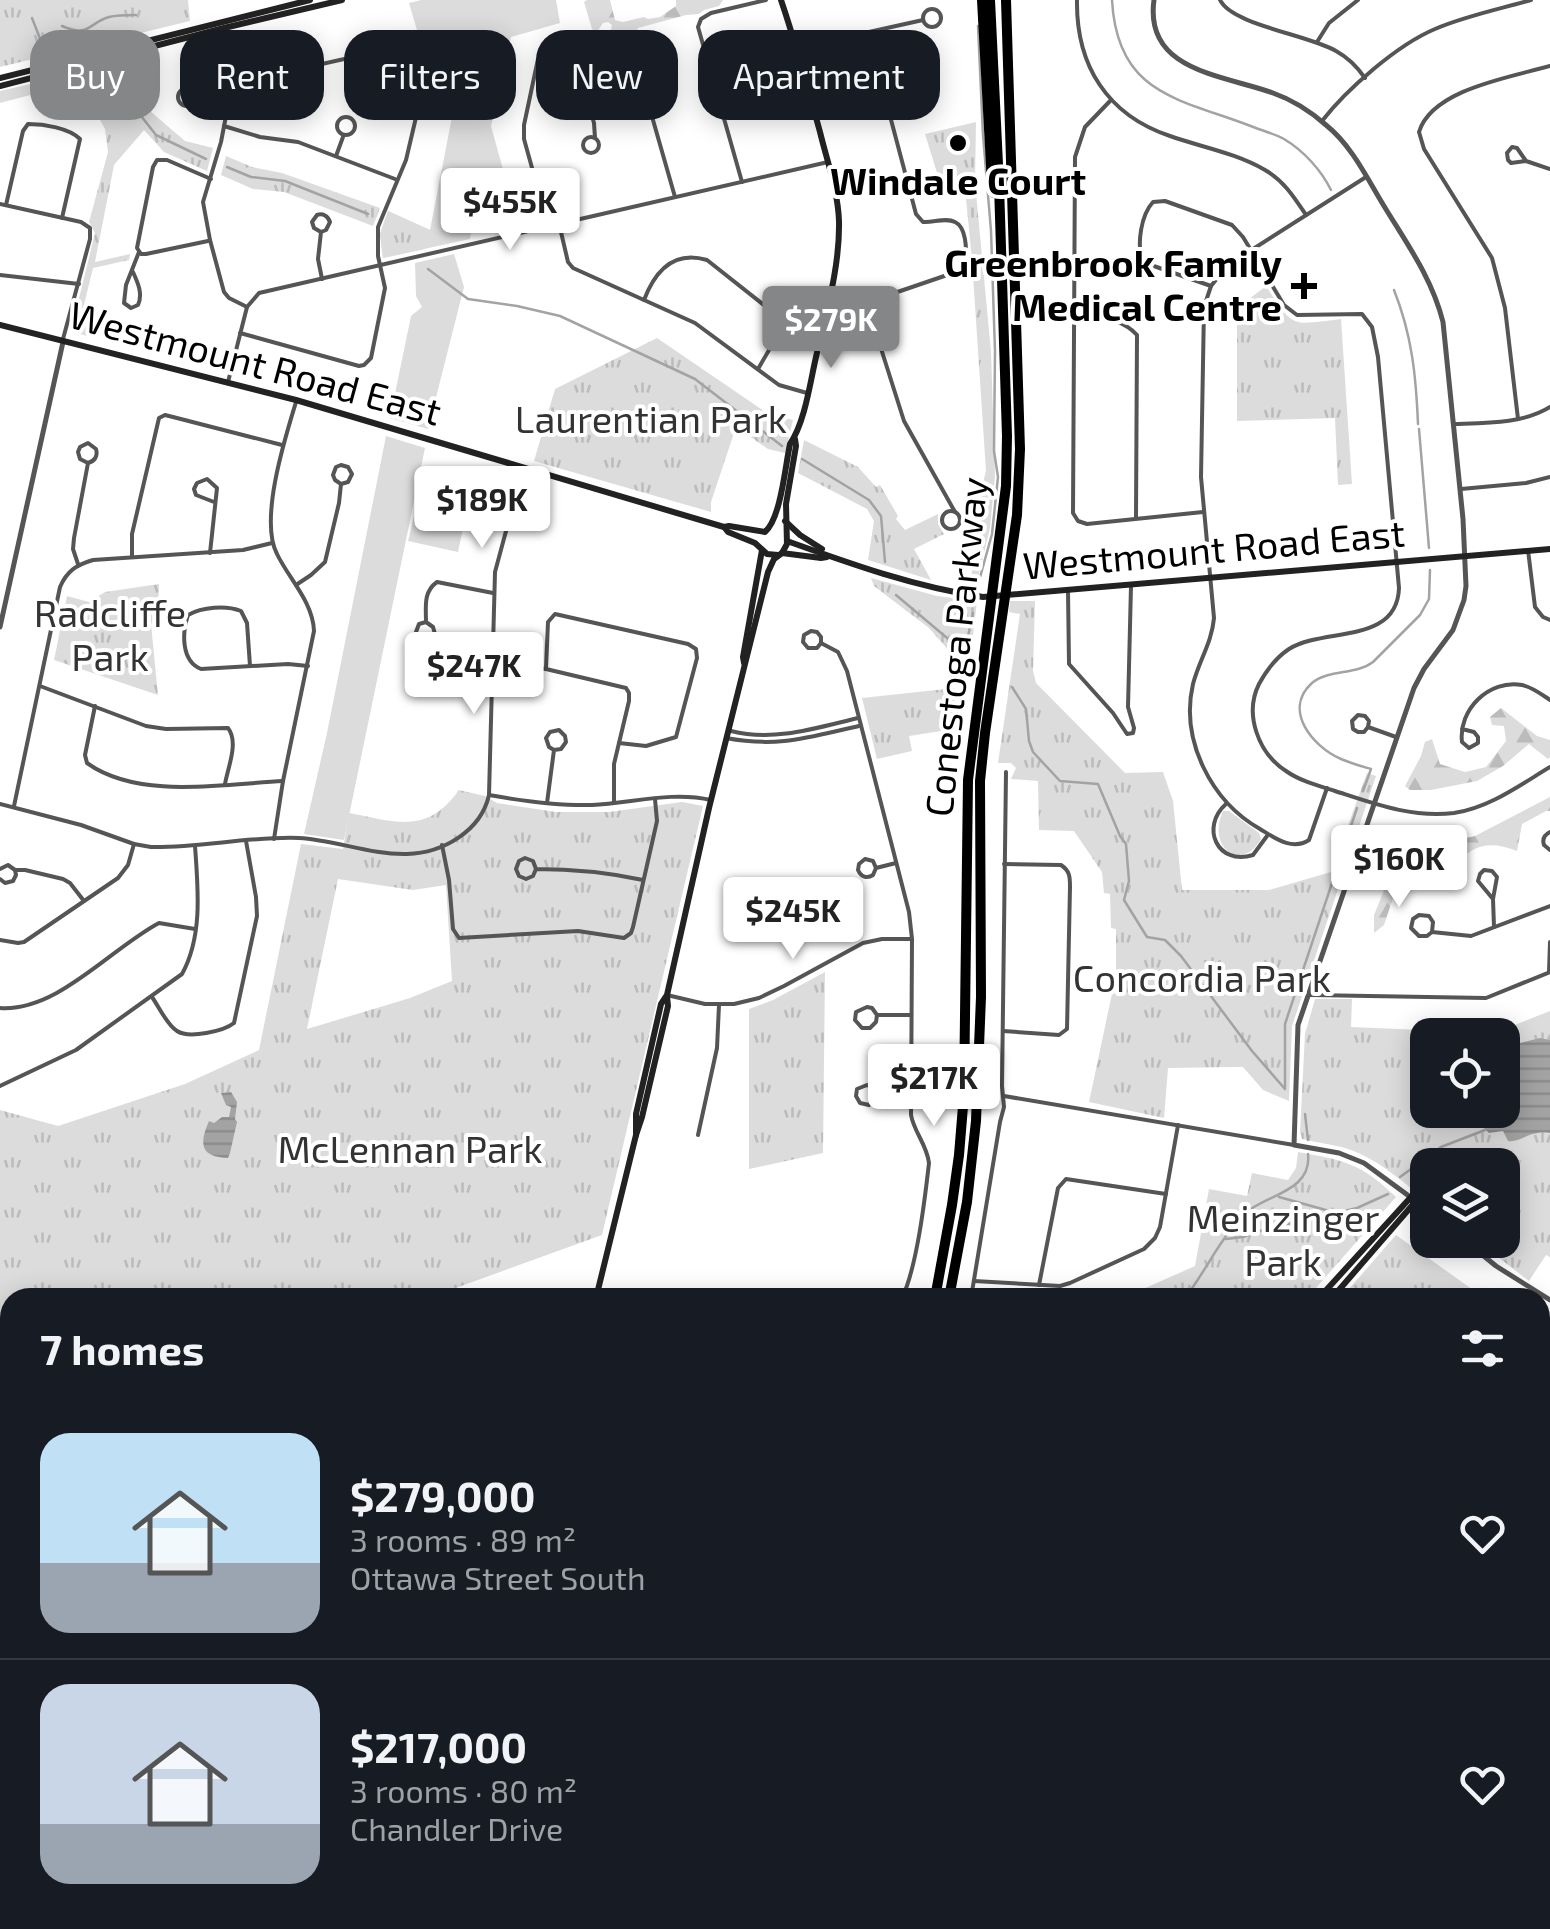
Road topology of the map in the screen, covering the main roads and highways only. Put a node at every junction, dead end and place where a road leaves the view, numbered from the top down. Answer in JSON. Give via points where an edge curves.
{"nodes":[{"id":1,"x":310,"y":0,"type":"edge"},
{"id":2,"x":342,"y":0,"type":"edge"},
{"id":3,"x":782,"y":0,"type":"edge"},
{"id":4,"x":982,"y":0,"type":"edge"},
{"id":5,"x":990,"y":0,"type":"edge"},
{"id":6,"x":1006,"y":1,"type":"edge"},
{"id":7,"x":0,"y":78,"type":"edge"},
{"id":8,"x":0,"y":86,"type":"edge"},
{"id":9,"x":1000,"y":216,"type":"junction"},
{"id":10,"x":0,"y":325,"type":"edge"},
{"id":11,"x":795,"y":438,"type":"junction"},
{"id":12,"x":785,"y":521,"type":"junction"},
{"id":13,"x":724,"y":527,"type":"junction"},
{"id":14,"x":765,"y":530,"type":"junction"},
{"id":15,"x":786,"y":538,"type":"junction"},
{"id":16,"x":762,"y":548,"type":"junction"},
{"id":17,"x":1550,"y":548,"type":"edge"},
{"id":18,"x":780,"y":554,"type":"junction"},
{"id":19,"x":832,"y":558,"type":"junction"},
{"id":20,"x":1002,"y":577,"type":"junction"},
{"id":21,"x":996,"y":614,"type":"junction"},
{"id":22,"x":744,"y":663,"type":"junction"},
{"id":23,"x":600,"y":1288,"type":"edge"},
{"id":24,"x":937,"y":1288,"type":"edge"},
{"id":25,"x":951,"y":1288,"type":"edge"},
{"id":26,"x":1329,"y":1288,"type":"edge"},
{"id":27,"x":1340,"y":1288,"type":"edge"}],
"edges":[{"from":1,"to":7,"type":"main road"},
{"from":2,"to":8,"type":"main road"},
{"from":3,"to":11,"type":"main road","via":[[839,219],[830,296]]},
{"from":4,"to":9,"type":"highway","via":[[992,184]]},
{"from":5,"to":9,"type":"highway","name":"Conestoga Parkway"},
{"from":6,"to":20,"type":"highway","name":"Conestoga Parkway","via":[[1020,450],[1017,515]]},
{"from":9,"to":20,"type":"highway","name":"Conestoga Parkway"},
{"from":10,"to":13,"type":"main road","name":"Westmount Road East","via":[[296,400]]},
{"from":11,"to":12,"type":"main road"},
{"from":11,"to":14,"type":"main road","via":[[778,510]]},
{"from":12,"to":15,"type":"main road"},
{"from":12,"to":19,"type":"main road"},
{"from":13,"to":14,"type":"main road"},
{"from":13,"to":16,"type":"main road"},
{"from":14,"to":15,"type":"main road","via":[[780,530]]},
{"from":14,"to":16,"type":"main road"},
{"from":15,"to":18,"type":"main road"},
{"from":15,"to":19,"type":"main road"},
{"from":16,"to":18,"type":"main road"},
{"from":16,"to":22,"type":"main road"},
{"from":17,"to":19,"type":"main road","name":"Westmount Road East","via":[[983,597]]},
{"from":18,"to":19,"type":"main road"},
{"from":18,"to":22,"type":"main road","via":[[768,572]]},
{"from":20,"to":21,"type":"highway","name":"Conestoga Parkway"},
{"from":21,"to":24,"type":"highway","name":"Conestoga Parkway","via":[[979,684],[968,780],[964,1094]]},
{"from":21,"to":25,"type":"highway","name":"Conestoga Parkway","via":[[980,781],[976,1121]]},
{"from":22,"to":23,"type":"main road"},
{"from":26,"to":27,"type":"main road","via":[[1414,1199]]}]}
